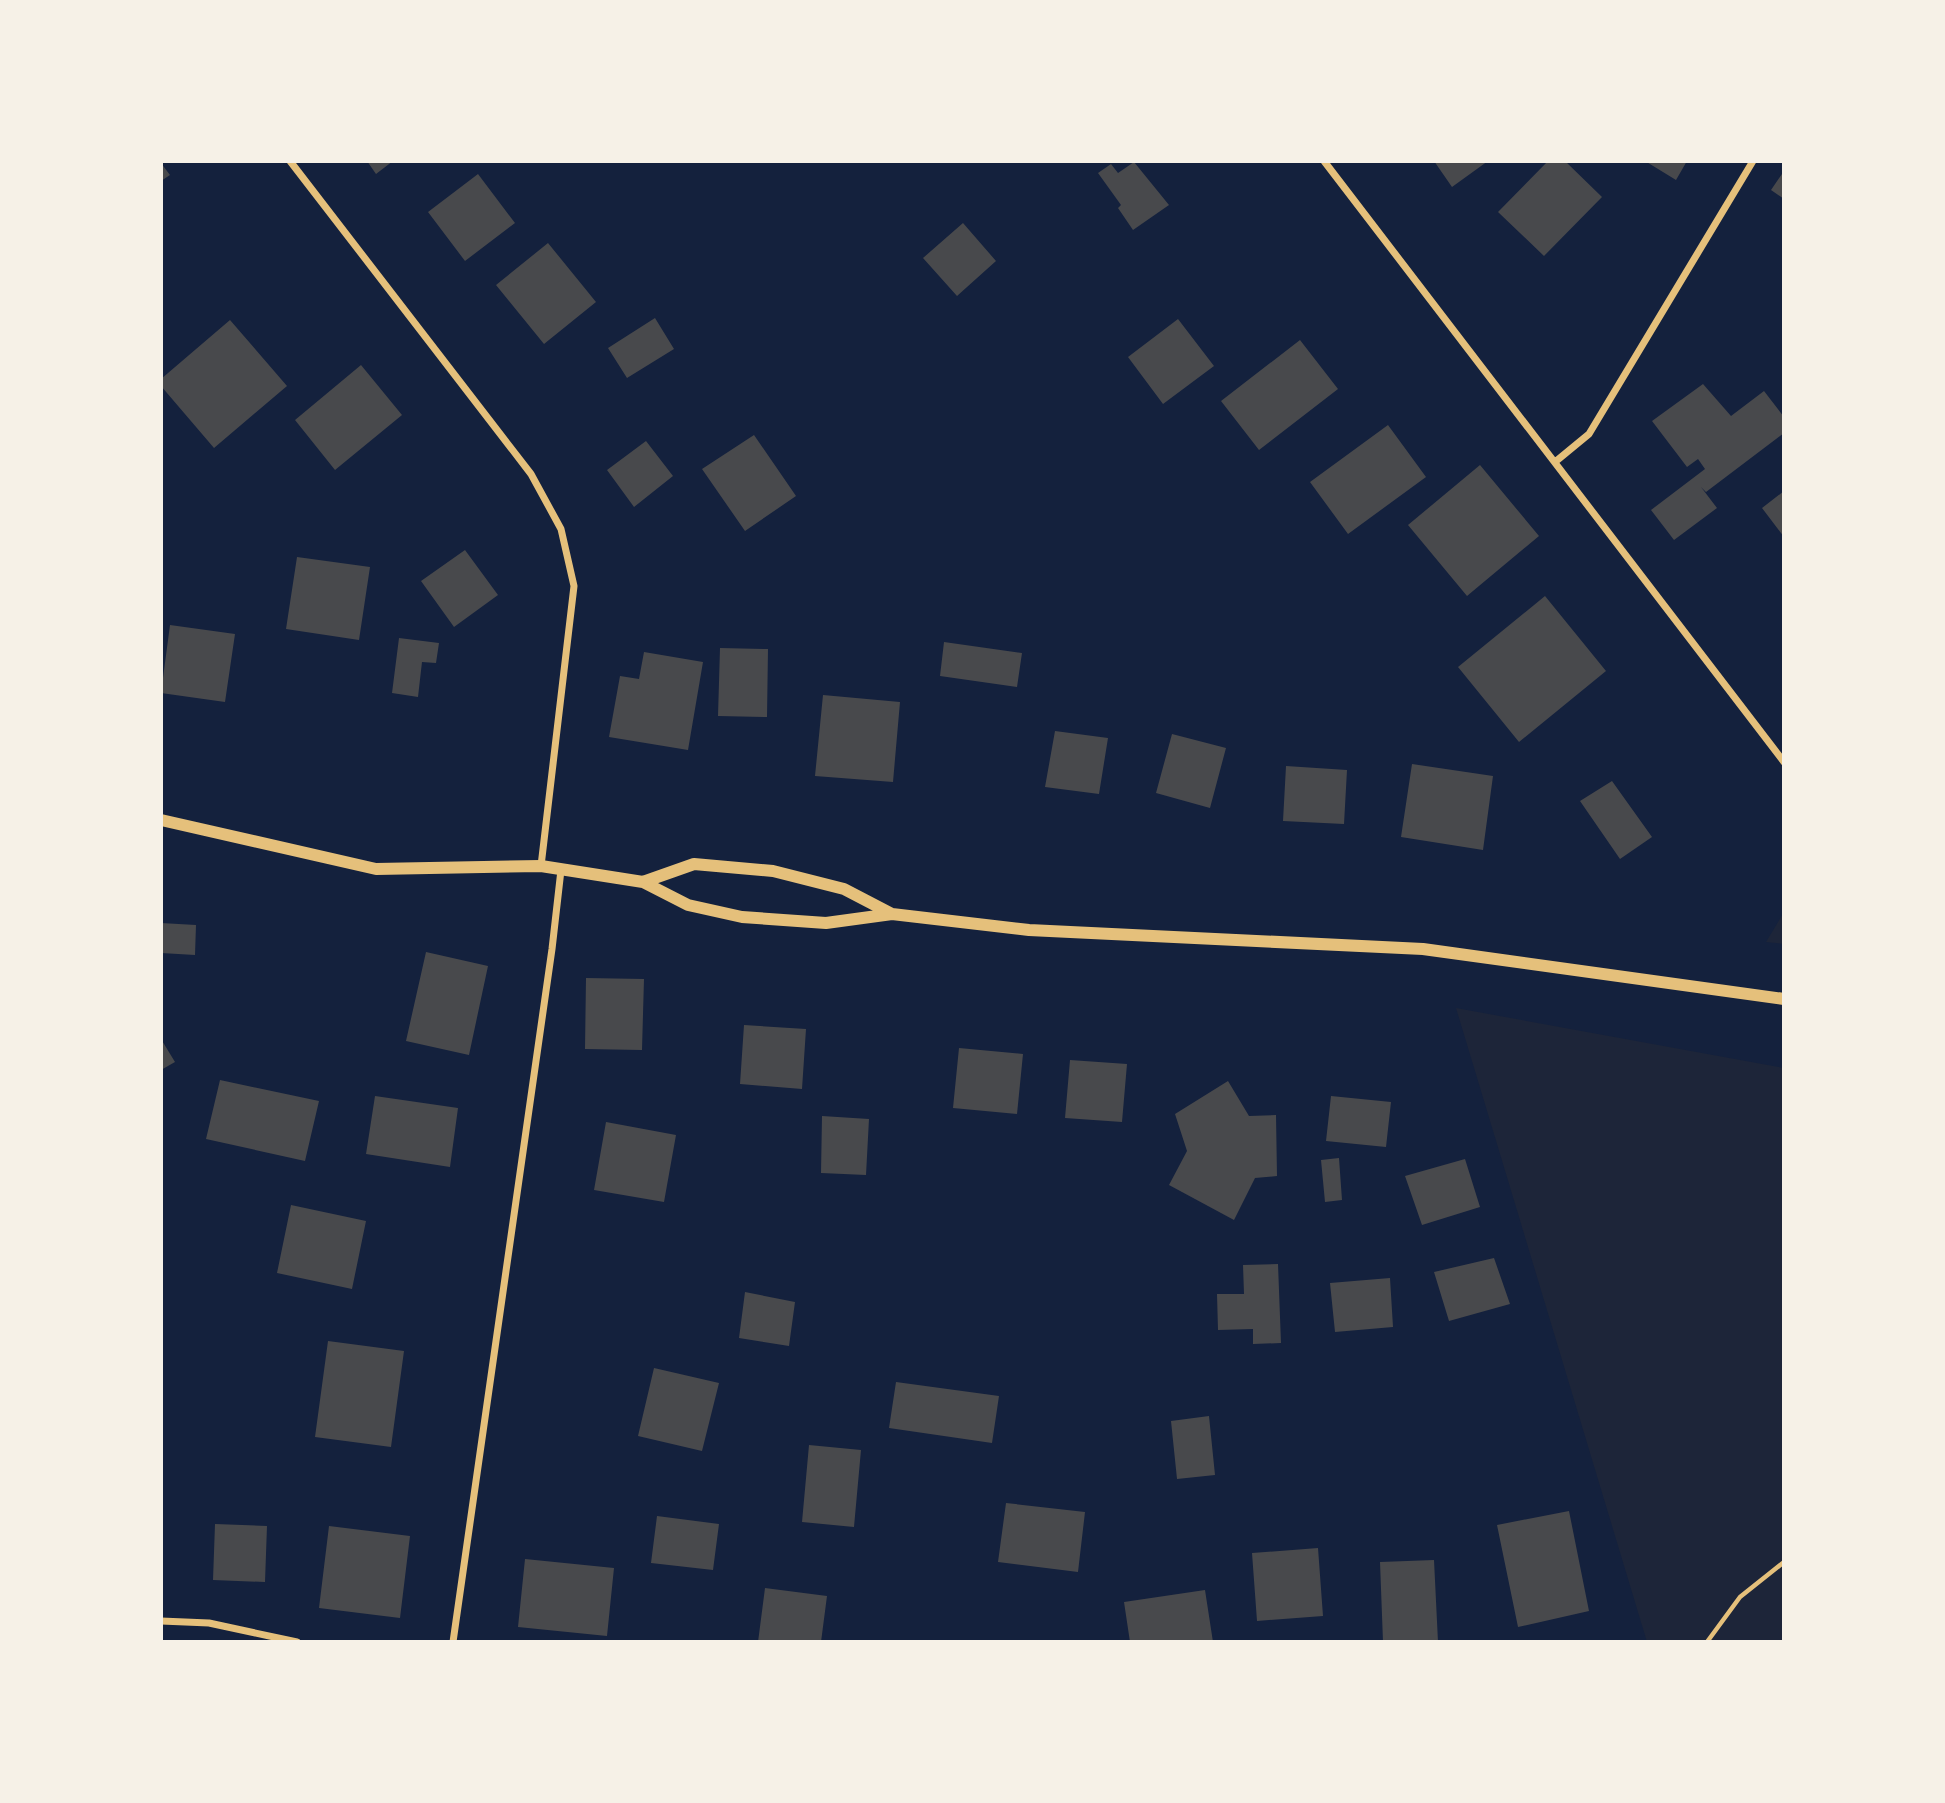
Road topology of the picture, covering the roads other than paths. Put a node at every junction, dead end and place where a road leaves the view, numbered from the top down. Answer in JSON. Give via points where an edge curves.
{"nodes":[{"id":1,"x":290,"y":161,"type":"edge"},
{"id":2,"x":1324,"y":161,"type":"edge"},
{"id":3,"x":1754,"y":161,"type":"edge"},
{"id":4,"x":1555,"y":462,"type":"junction"},
{"id":5,"x":1784,"y":762,"type":"edge"},
{"id":6,"x":161,"y":820,"type":"edge"},
{"id":7,"x":541,"y":866,"type":"junction"},
{"id":8,"x":561,"y":870,"type":"junction"},
{"id":9,"x":643,"y":882,"type":"junction"},
{"id":10,"x":892,"y":914,"type":"junction"},
{"id":11,"x":1784,"y":999,"type":"edge"},
{"id":12,"x":161,"y":1621,"type":"edge"},
{"id":13,"x":297,"y":1642,"type":"edge"},
{"id":14,"x":453,"y":1642,"type":"edge"}],
"edges":[{"from":1,"to":7,"type":"street","via":[[531,474],[561,529],[574,586]]},
{"from":2,"to":4,"type":"street"},
{"from":3,"to":4,"type":"street","via":[[1589,434]]},
{"from":4,"to":5,"type":"street"},
{"from":6,"to":7,"type":"street","via":[[376,869]]},
{"from":7,"to":8,"type":"street"},
{"from":8,"to":9,"type":"street"},
{"from":8,"to":14,"type":"street"},
{"from":9,"to":10,"type":"street","via":[[688,905],[742,917],[826,923]]},
{"from":9,"to":10,"type":"street","via":[[694,864],[773,871],[844,889]]},
{"from":10,"to":11,"type":"street","via":[[1029,930],[1423,949]]},
{"from":12,"to":13,"type":"street","via":[[209,1623]]}]}
